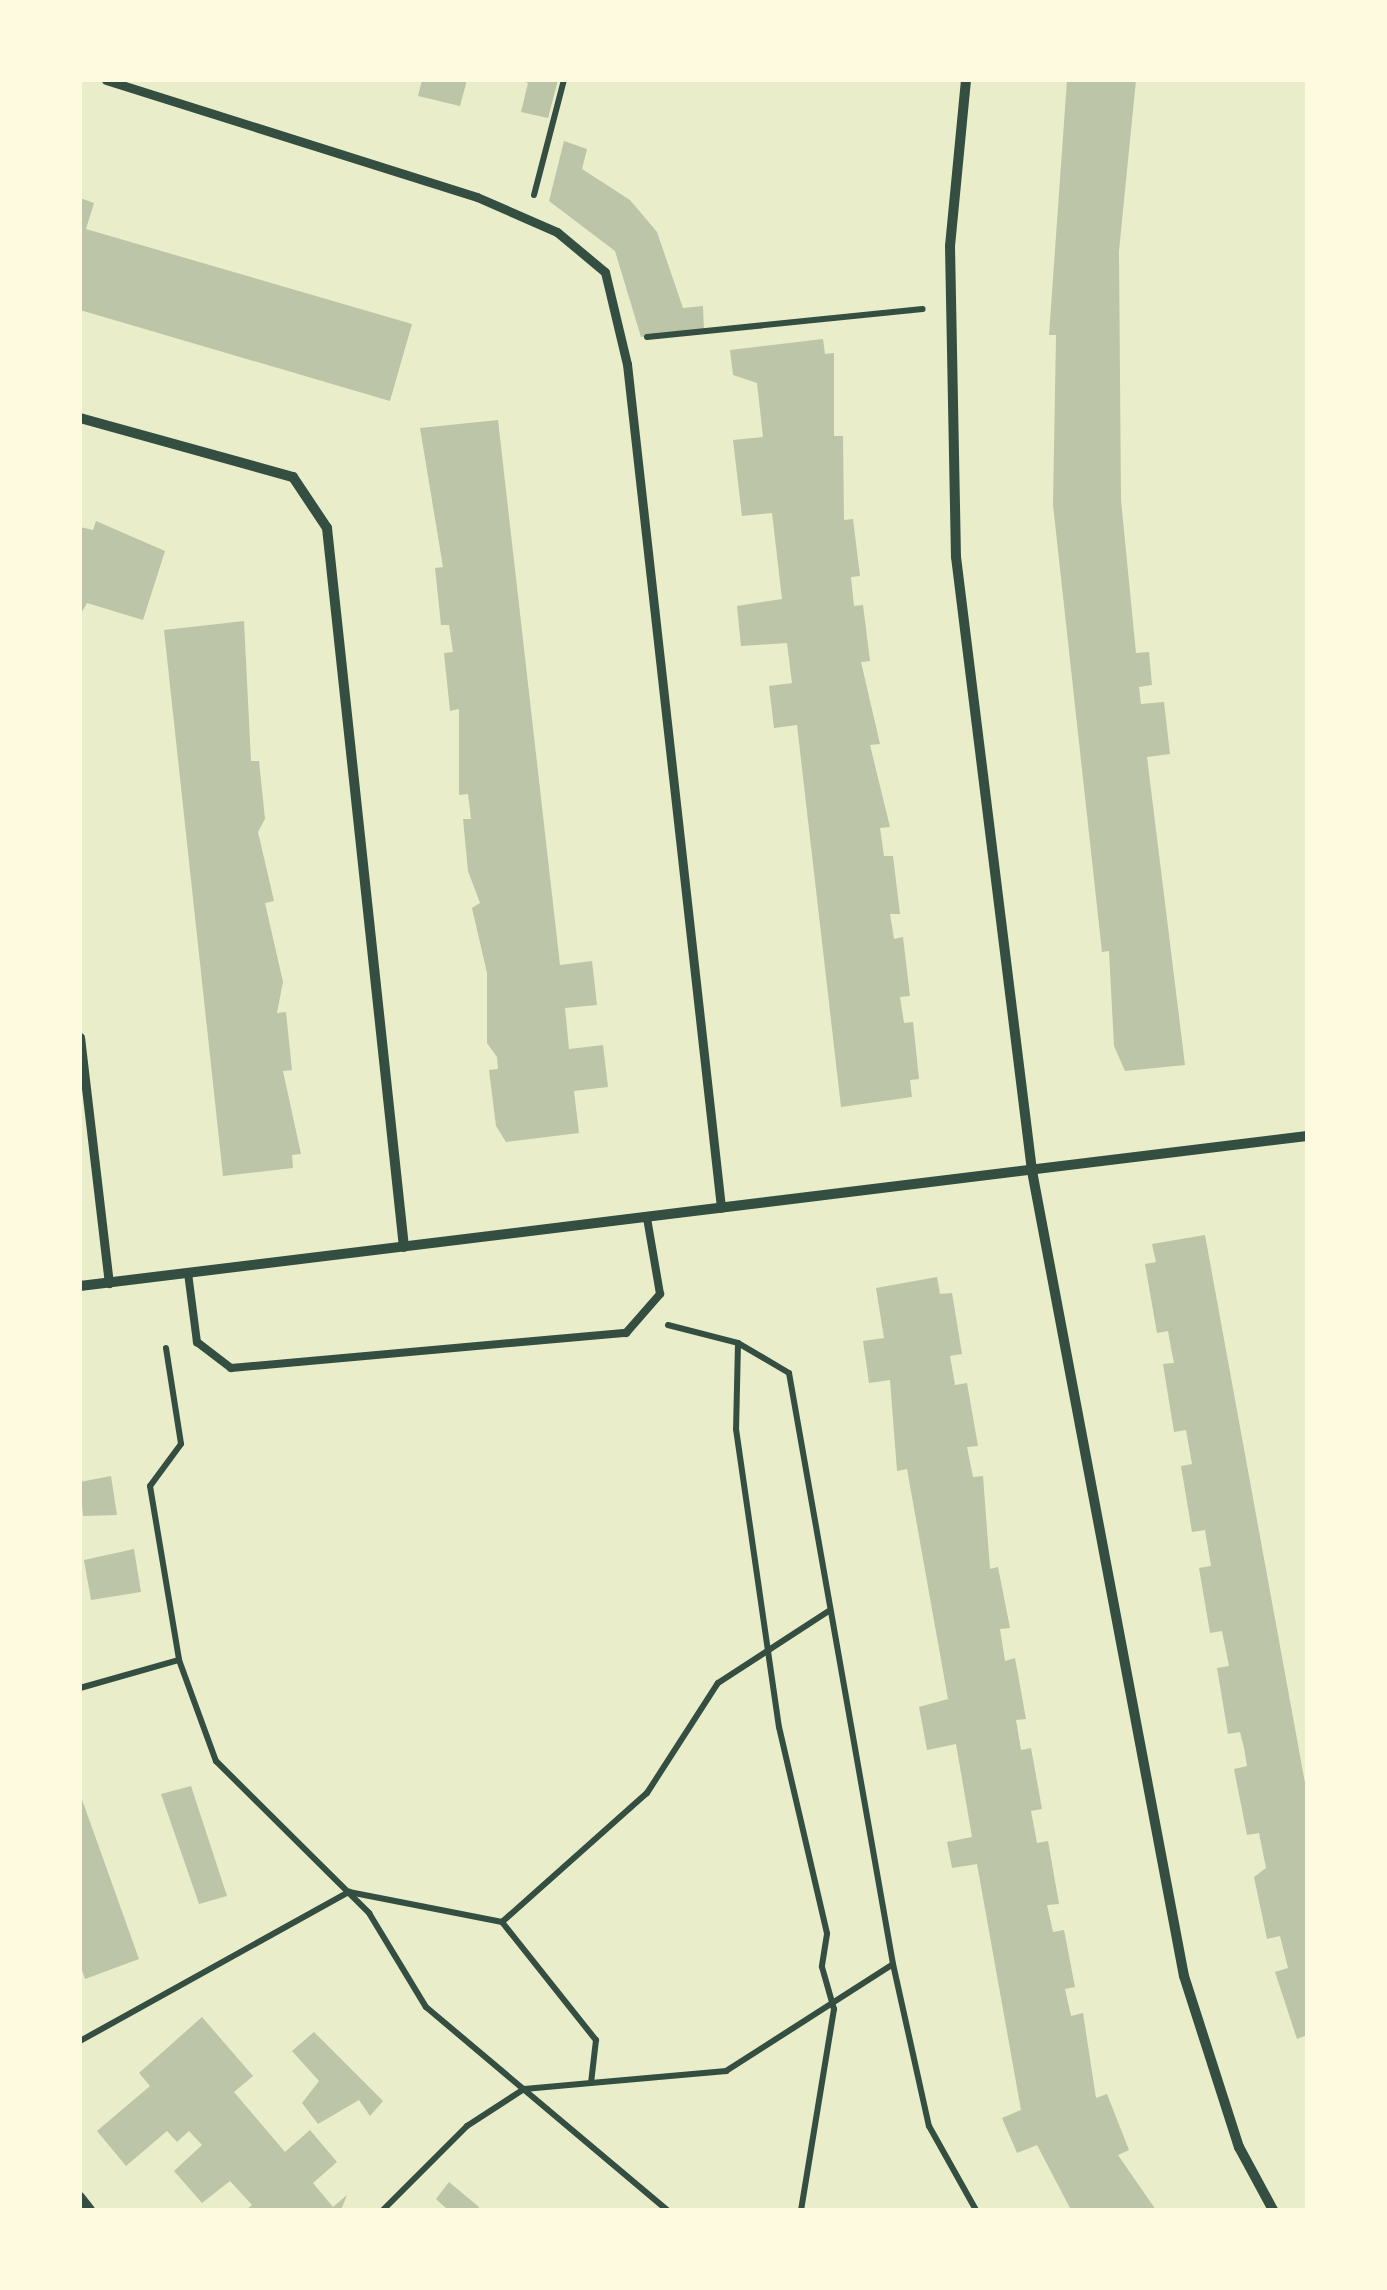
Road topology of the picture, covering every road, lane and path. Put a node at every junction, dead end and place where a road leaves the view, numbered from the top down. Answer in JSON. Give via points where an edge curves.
{"nodes":[{"id":1,"x":106,"y":80,"type":"edge"},
{"id":2,"x":564,"y":80,"type":"edge"},
{"id":3,"x":966,"y":80,"type":"edge"},
{"id":4,"x":528,"y":220,"type":"junction"},
{"id":5,"x":949,"y":306,"type":"junction"},
{"id":6,"x":622,"y":340,"type":"junction"},
{"id":7,"x":80,"y":418,"type":"edge"},
{"id":8,"x":80,"y":1037,"type":"edge"},
{"id":9,"x":1307,"y":1136,"type":"edge"},
{"id":10,"x":1032,"y":1171,"type":"junction"},
{"id":11,"x":722,"y":1208,"type":"junction"},
{"id":12,"x":646,"y":1218,"type":"junction"},
{"id":13,"x":404,"y":1247,"type":"junction"},
{"id":14,"x":188,"y":1274,"type":"junction"},
{"id":15,"x":110,"y":1283,"type":"junction"},
{"id":16,"x":80,"y":1286,"type":"edge"},
{"id":17,"x":640,"y":1318,"type":"junction"},
{"id":18,"x":164,"y":1338,"type":"dead end"},
{"id":19,"x":738,"y":1343,"type":"junction"},
{"id":20,"x":829,"y":1611,"type":"junction"},
{"id":21,"x":770,"y":1657,"type":"junction"},
{"id":22,"x":179,"y":1660,"type":"junction"},
{"id":23,"x":80,"y":1688,"type":"edge"},
{"id":24,"x":349,"y":1892,"type":"junction"},
{"id":25,"x":502,"y":1922,"type":"junction"},
{"id":26,"x":893,"y":1964,"type":"junction"},
{"id":27,"x":834,"y":2009,"type":"junction"},
{"id":28,"x":80,"y":2041,"type":"edge"},
{"id":29,"x":591,"y":2083,"type":"junction"},
{"id":30,"x":524,"y":2089,"type":"junction"},
{"id":31,"x":80,"y":2197,"type":"edge"},
{"id":32,"x":90,"y":2210,"type":"edge"},
{"id":33,"x":383,"y":2210,"type":"edge"},
{"id":34,"x":668,"y":2210,"type":"edge"},
{"id":35,"x":801,"y":2210,"type":"edge"},
{"id":36,"x":976,"y":2210,"type":"edge"},
{"id":37,"x":1273,"y":2210,"type":"edge"}],
"edges":[{"from":1,"to":4,"type":"street"},
{"from":2,"to":4,"type":"path"},
{"from":3,"to":5,"type":"street"},
{"from":4,"to":6,"type":"street","via":[[605,272]]},
{"from":5,"to":6,"type":"path"},
{"from":5,"to":10,"type":"street","via":[[956,557]]},
{"from":6,"to":11,"type":"street"},
{"from":7,"to":13,"type":"street","via":[[293,477],[327,528]]},
{"from":8,"to":15,"type":"street"},
{"from":9,"to":10,"type":"street"},
{"from":10,"to":11,"type":"street"},
{"from":10,"to":37,"type":"street","via":[[1184,1976],[1238,2147]]},
{"from":11,"to":12,"type":"street"},
{"from":12,"to":13,"type":"street"},
{"from":12,"to":17,"type":"lane","via":[[660,1294]]},
{"from":13,"to":14,"type":"street"},
{"from":14,"to":15,"type":"street"},
{"from":14,"to":17,"type":"lane","via":[[198,1342],[231,1368],[626,1333]]},
{"from":15,"to":16,"type":"street"},
{"from":17,"to":19,"type":"path"},
{"from":18,"to":22,"type":"path","via":[[181,1444],[150,1486]]},
{"from":19,"to":20,"type":"path","via":[[789,1373]]},
{"from":19,"to":21,"type":"path","via":[[736,1429]]},
{"from":20,"to":21,"type":"path"},
{"from":20,"to":26,"type":"path"},
{"from":21,"to":25,"type":"path","via":[[718,1683],[647,1793]]},
{"from":21,"to":27,"type":"path"},
{"from":22,"to":23,"type":"path"},
{"from":22,"to":24,"type":"path","via":[[216,1761]]},
{"from":24,"to":25,"type":"path"},
{"from":24,"to":28,"type":"path"},
{"from":24,"to":30,"type":"path","via":[[426,2007]]},
{"from":25,"to":29,"type":"path","via":[[596,2040]]},
{"from":26,"to":27,"type":"path"},
{"from":26,"to":36,"type":"path","via":[[928,2126]]},
{"from":27,"to":29,"type":"path","via":[[726,2070]]},
{"from":27,"to":35,"type":"path"},
{"from":29,"to":30,"type":"path"},
{"from":30,"to":33,"type":"path","via":[[467,2126]]},
{"from":30,"to":34,"type":"path"},
{"from":31,"to":32,"type":"street"}]}
